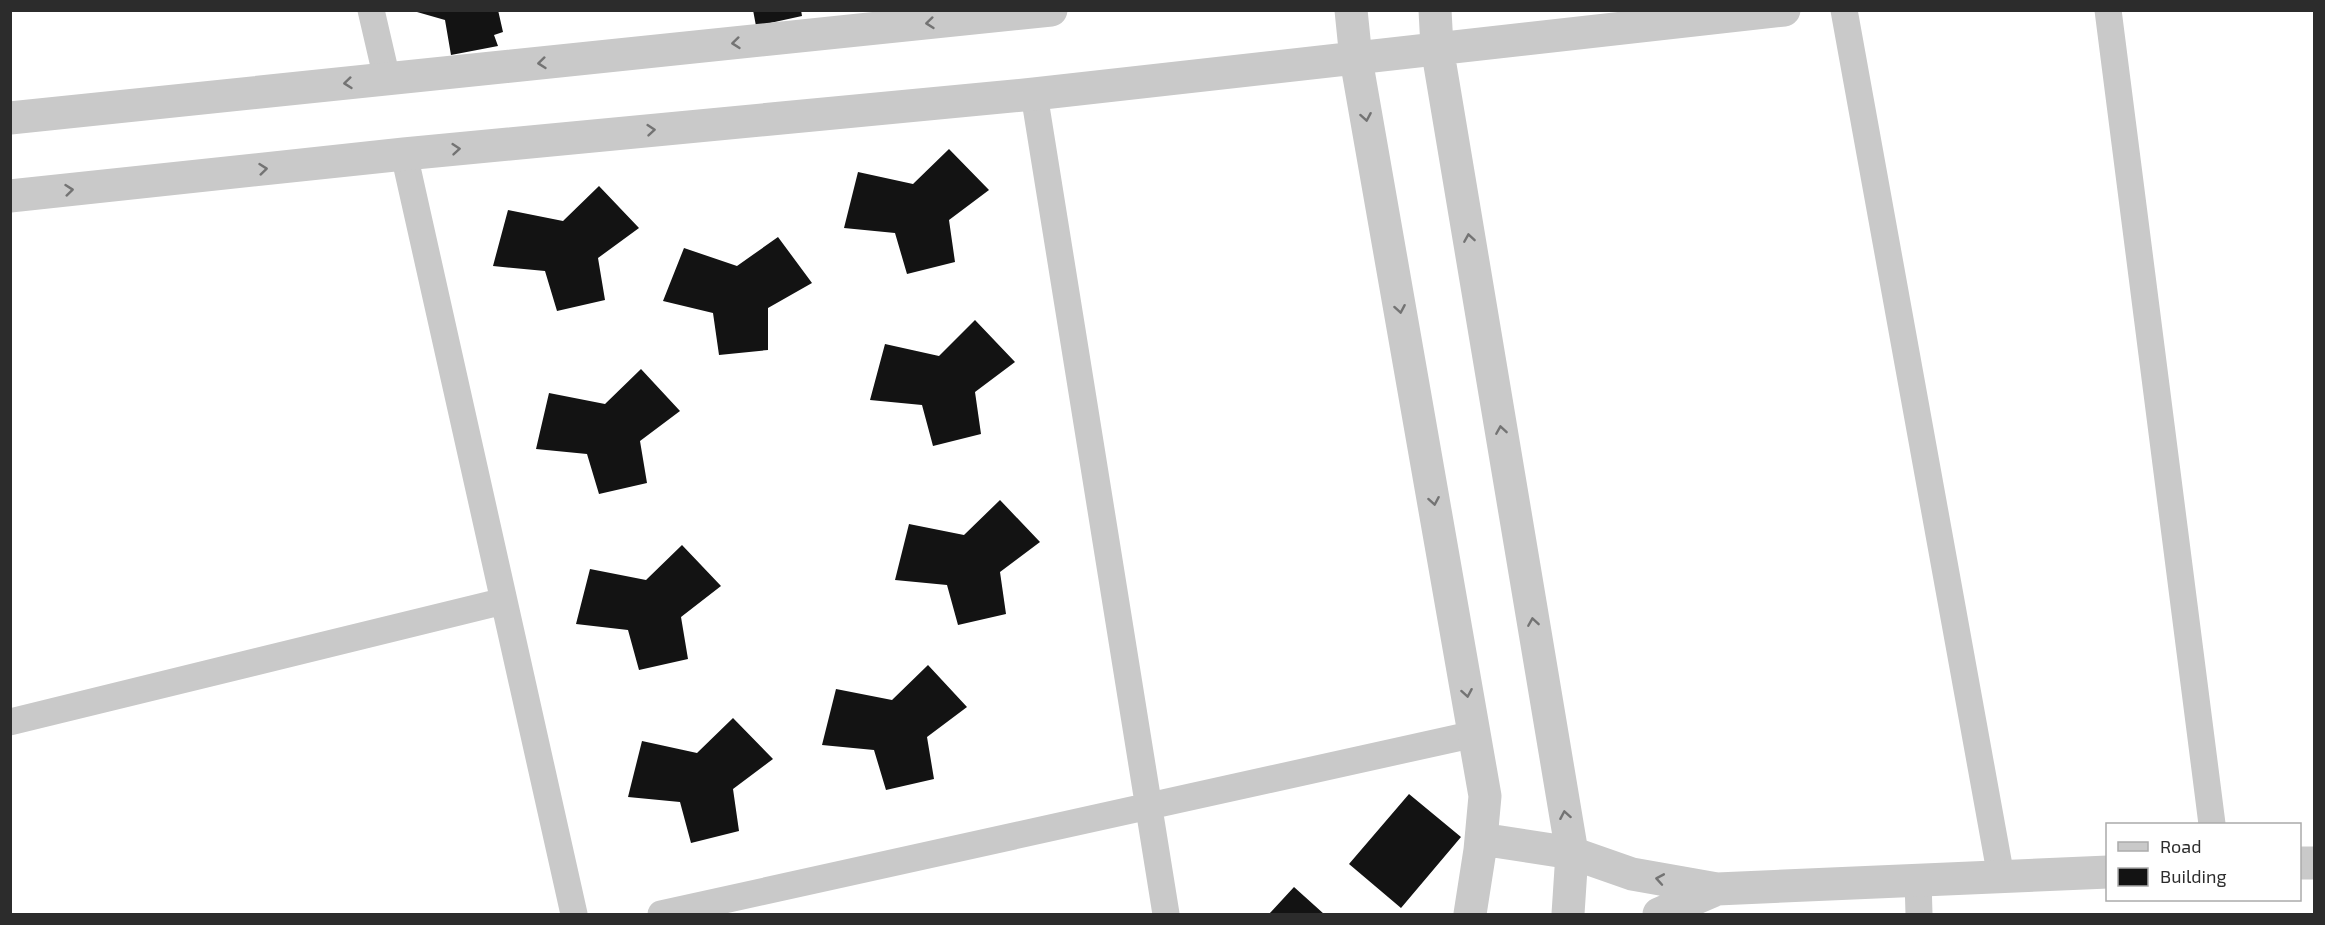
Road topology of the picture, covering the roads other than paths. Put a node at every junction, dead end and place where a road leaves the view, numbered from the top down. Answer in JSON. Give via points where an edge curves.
{"nodes":[{"id":1,"x":371,"y":10,"type":"edge"},
{"id":2,"x":1051,"y":10,"type":"edge"},
{"id":3,"x":1351,"y":10,"type":"edge"},
{"id":4,"x":1435,"y":10,"type":"edge"},
{"id":5,"x":1784,"y":10,"type":"edge"},
{"id":6,"x":1844,"y":10,"type":"edge"},
{"id":7,"x":2108,"y":10,"type":"edge"},
{"id":8,"x":999,"y":13,"type":"edge"},
{"id":9,"x":1437,"y":47,"type":"junction"},
{"id":10,"x":1356,"y":59,"type":"junction"},
{"id":11,"x":387,"y":79,"type":"junction"},
{"id":12,"x":1034,"y":94,"type":"junction"},
{"id":13,"x":10,"y":118,"type":"edge"},
{"id":14,"x":404,"y":154,"type":"junction"},
{"id":15,"x":10,"y":196,"type":"edge"},
{"id":16,"x":504,"y":601,"type":"junction"},
{"id":17,"x":10,"y":722,"type":"edge"},
{"id":18,"x":1475,"y":734,"type":"junction"},
{"id":19,"x":1149,"y":806,"type":"junction"},
{"id":20,"x":2212,"y":823,"type":"edge"},
{"id":21,"x":1481,"y":839,"type":"junction"},
{"id":22,"x":1572,"y":853,"type":"junction"},
{"id":23,"x":2106,"y":872,"type":"edge"},
{"id":24,"x":2001,"y":877,"type":"junction"},
{"id":25,"x":1918,"y":880,"type":"junction"},
{"id":26,"x":1717,"y":889,"type":"junction"},
{"id":27,"x":574,"y":915,"type":"edge"},
{"id":28,"x":661,"y":915,"type":"edge"},
{"id":29,"x":1166,"y":915,"type":"edge"},
{"id":30,"x":1470,"y":915,"type":"edge"},
{"id":31,"x":1568,"y":915,"type":"edge"},
{"id":32,"x":1659,"y":915,"type":"edge"},
{"id":33,"x":1919,"y":915,"type":"edge"}],
"edges":[{"from":1,"to":11,"type":"street"},
{"from":2,"to":8,"type":"street"},
{"from":3,"to":10,"type":"street"},
{"from":4,"to":9,"type":"street"},
{"from":5,"to":9,"type":"street"},
{"from":6,"to":24,"type":"street"},
{"from":7,"to":20,"type":"street"},
{"from":8,"to":11,"type":"street","one_way":true},
{"from":9,"to":10,"type":"street"},
{"from":22,"to":9,"type":"street","one_way":true},
{"from":10,"to":12,"type":"street"},
{"from":10,"to":18,"type":"street","one_way":true},
{"from":11,"to":13,"type":"street","one_way":true},
{"from":14,"to":12,"type":"street","one_way":true},
{"from":12,"to":19,"type":"street"},
{"from":15,"to":14,"type":"street","one_way":true},
{"from":14,"to":16,"type":"street"},
{"from":16,"to":17,"type":"street"},
{"from":16,"to":27,"type":"street"},
{"from":18,"to":19,"type":"street"},
{"from":18,"to":21,"type":"street","via":[[1485,796]]},
{"from":19,"to":28,"type":"street"},
{"from":19,"to":29,"type":"street"},
{"from":21,"to":22,"type":"street"},
{"from":21,"to":30,"type":"street"},
{"from":26,"to":22,"type":"street","one_way":true,"via":[[1632,874]]},
{"from":22,"to":31,"type":"street"},
{"from":23,"to":24,"type":"street"},
{"from":24,"to":25,"type":"street"},
{"from":25,"to":26,"type":"street"},
{"from":25,"to":33,"type":"street"},
{"from":26,"to":32,"type":"street"}]}
